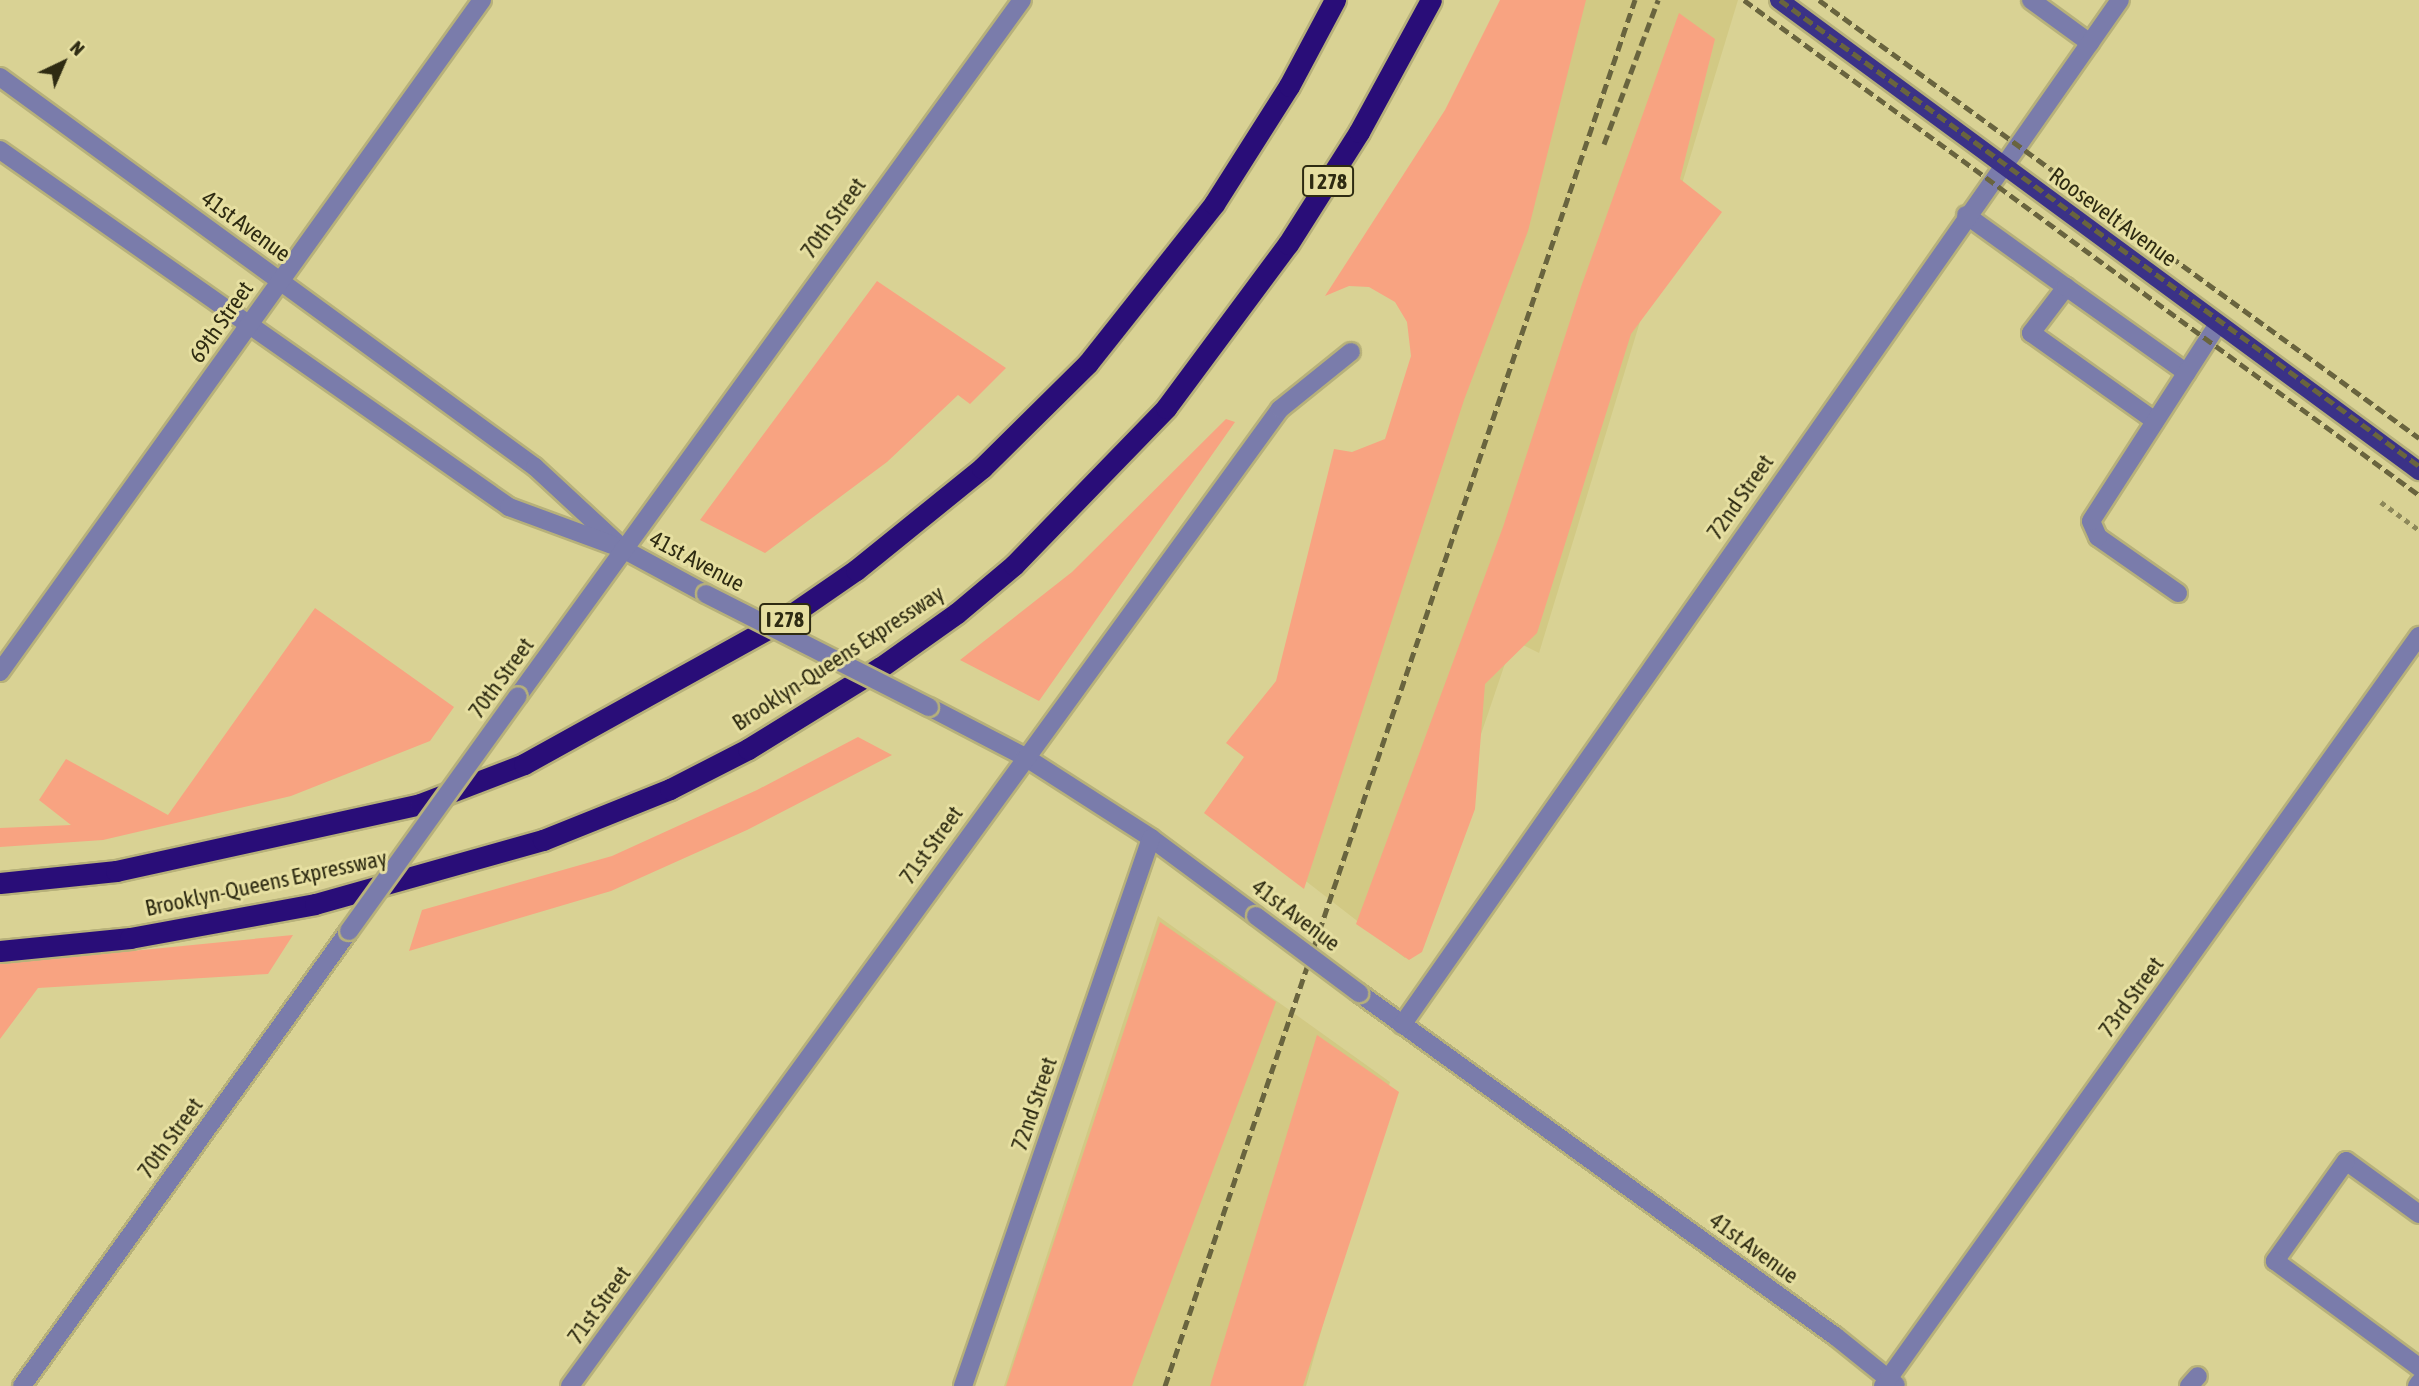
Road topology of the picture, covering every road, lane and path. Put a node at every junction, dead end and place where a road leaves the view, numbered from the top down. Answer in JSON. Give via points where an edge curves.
{"nodes":[{"id":1,"x":482,"y":0,"type":"edge"},
{"id":2,"x":1022,"y":0,"type":"edge"},
{"id":3,"x":1335,"y":0,"type":"edge"},
{"id":4,"x":1431,"y":0,"type":"edge"},
{"id":5,"x":1779,"y":0,"type":"edge"},
{"id":6,"x":2031,"y":0,"type":"edge"},
{"id":7,"x":2120,"y":0,"type":"edge"},
{"id":8,"x":2090,"y":43,"type":"junction"},
{"id":9,"x":0,"y":78,"type":"edge"},
{"id":10,"x":0,"y":150,"type":"edge"},
{"id":11,"x":2001,"y":166,"type":"junction"},
{"id":12,"x":1966,"y":215,"type":"junction"},
{"id":13,"x":280,"y":281,"type":"junction"},
{"id":14,"x":2066,"y":287,"type":"junction"},
{"id":15,"x":2218,"y":324,"type":"junction"},
{"id":16,"x":247,"y":326,"type":"junction"},
{"id":17,"x":1351,"y":352,"type":"dead end"},
{"id":18,"x":2187,"y":373,"type":"junction"},
{"id":19,"x":2155,"y":421,"type":"junction"},
{"id":20,"x":2419,"y":471,"type":"edge"},
{"id":21,"x":2381,"y":502,"type":"dead end"},
{"id":22,"x":2419,"y":530,"type":"edge"},
{"id":23,"x":623,"y":549,"type":"junction"},
{"id":24,"x":2178,"y":593,"type":"dead end"},
{"id":25,"x":2419,"y":636,"type":"edge"},
{"id":26,"x":0,"y":672,"type":"edge"},
{"id":27,"x":1025,"y":757,"type":"junction"},
{"id":28,"x":1151,"y":838,"type":"junction"},
{"id":29,"x":0,"y":883,"type":"edge"},
{"id":30,"x":0,"y":951,"type":"edge"},
{"id":31,"x":1402,"y":1025,"type":"junction"},
{"id":32,"x":2419,"y":1214,"type":"edge"},
{"id":33,"x":2419,"y":1367,"type":"edge"},
{"id":34,"x":1890,"y":1384,"type":"edge"},
{"id":35,"x":22,"y":1386,"type":"edge"},
{"id":36,"x":570,"y":1386,"type":"edge"},
{"id":37,"x":963,"y":1386,"type":"edge"}],
"edges":[{"from":1,"to":13,"type":"street","name":"69th Street"},
{"from":2,"to":23,"type":"street","name":"70th Street"},
{"from":3,"to":29,"type":"highway","name":"Brooklyn-Queens Expressway","number":"I 278","via":[[1289,86],[1214,204],[1088,363],[962,484],[856,570],[782,621],[524,764],[420,804],[128,868]]},
{"from":4,"to":30,"type":"highway","name":"Brooklyn-Queens Expressway","number":"I 278","via":[[1359,132],[1288,244],[1166,408],[1107,474],[1014,565],[881,667],[748,749],[670,789],[543,840],[315,904],[130,938]]},
{"from":5,"to":11,"type":"main road","name":"Roosevelt Avenue"},
{"from":6,"to":8,"type":"street"},
{"from":7,"to":8,"type":"street","name":"72nd Street"},
{"from":8,"to":11,"type":"street","name":"72nd Street"},
{"from":9,"to":13,"type":"street","name":"41st Avenue"},
{"from":10,"to":16,"type":"street","name":"41st Avenue"},
{"from":11,"to":12,"type":"street","name":"72nd Street"},
{"from":11,"to":15,"type":"main road","name":"Roosevelt Avenue"},
{"from":12,"to":14,"type":"street"},
{"from":12,"to":31,"type":"street","name":"72nd Street"},
{"from":13,"to":16,"type":"street","name":"69th Street"},
{"from":13,"to":23,"type":"street","name":"41st Avenue","via":[[535,467]]},
{"from":14,"to":18,"type":"street"},
{"from":14,"to":19,"type":"street","via":[[2031,333]]},
{"from":15,"to":18,"type":"street"},
{"from":15,"to":20,"type":"main road","name":"Roosevelt Avenue"},
{"from":16,"to":23,"type":"street","name":"41st Avenue","via":[[509,507]]},
{"from":16,"to":26,"type":"street","name":"69th Street"},
{"from":17,"to":27,"type":"street","name":"71st Street","via":[[1280,409]]},
{"from":18,"to":19,"type":"street"},
{"from":19,"to":24,"type":"street","via":[[2094,514],[2091,527],[2098,537]]},
{"from":21,"to":22,"type":"path"},
{"from":23,"to":27,"type":"street","name":"41st Avenue","bridge":true},
{"from":23,"to":35,"type":"street","name":"70th Street","bridge":true},
{"from":25,"to":34,"type":"street","name":"73rd Street"},
{"from":27,"to":28,"type":"street","name":"41st Avenue"},
{"from":27,"to":36,"type":"street","name":"71st Street"},
{"from":28,"to":31,"type":"street","name":"41st Avenue","bridge":true},
{"from":28,"to":37,"type":"street","name":"72nd Street"},
{"from":31,"to":34,"type":"street","name":"41st Avenue"},
{"from":32,"to":33,"type":"street","via":[[2346,1161],[2275,1261]]}]}
